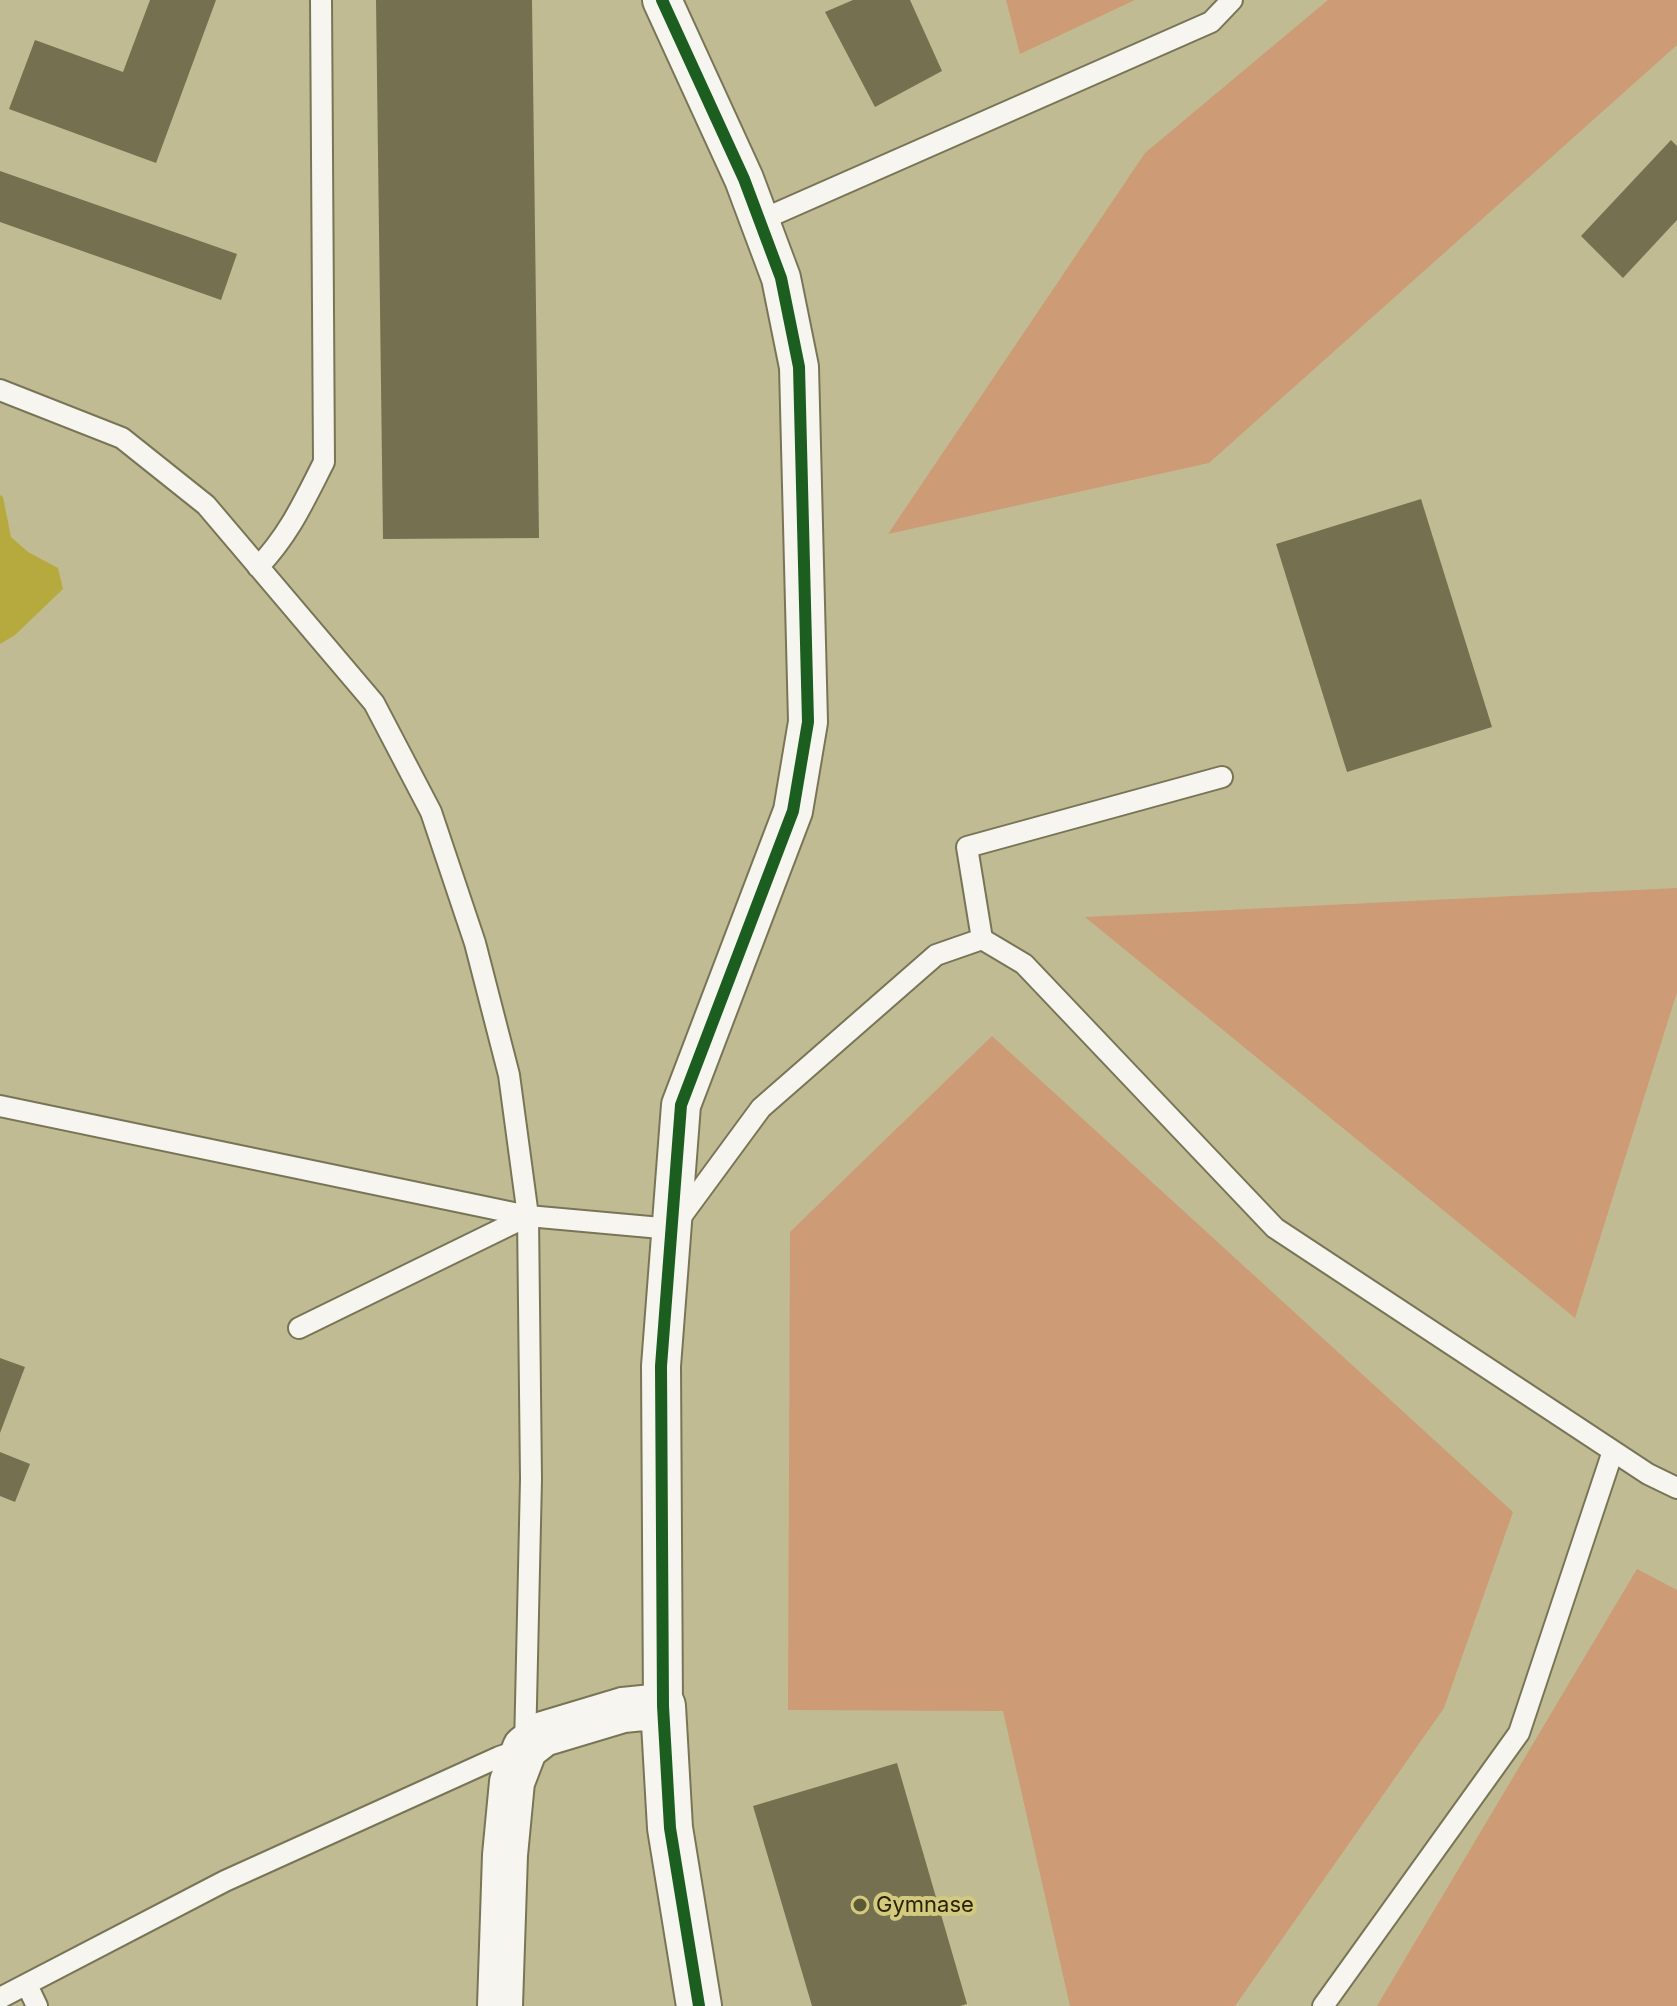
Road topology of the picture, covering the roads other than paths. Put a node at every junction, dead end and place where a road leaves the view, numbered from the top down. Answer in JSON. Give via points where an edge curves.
{"nodes":[{"id":1,"x":321,"y":0,"type":"edge"},
{"id":2,"x":1232,"y":0,"type":"edge"},
{"id":3,"x":670,"y":8,"type":"edge"},
{"id":4,"x":759,"y":221,"type":"junction"},
{"id":5,"x":0,"y":390,"type":"edge"},
{"id":6,"x":258,"y":567,"type":"junction"},
{"id":7,"x":1222,"y":777,"type":"dead end"},
{"id":8,"x":982,"y":939,"type":"junction"},
{"id":9,"x":0,"y":1106,"type":"edge"},
{"id":10,"x":528,"y":1216,"type":"junction"},
{"id":11,"x":672,"y":1229,"type":"junction"},
{"id":12,"x":299,"y":1328,"type":"dead end"},
{"id":13,"x":1613,"y":1451,"type":"junction"},
{"id":14,"x":1677,"y":1488,"type":"edge"},
{"id":15,"x":663,"y":1706,"type":"junction"},
{"id":16,"x":525,"y":1748,"type":"junction"},
{"id":17,"x":27,"y":1985,"type":"junction"},
{"id":18,"x":0,"y":1998,"type":"edge"},
{"id":19,"x":37,"y":2006,"type":"edge"},
{"id":20,"x":500,"y":2006,"type":"edge"},
{"id":21,"x":699,"y":2006,"type":"edge"},
{"id":22,"x":1323,"y":2006,"type":"edge"}],
"edges":[{"from":1,"to":6,"type":"lane","via":[[324,462],[299,513]]},
{"from":2,"to":4,"type":"lane","via":[[1211,22]]},
{"from":3,"to":4,"type":"street"},
{"from":4,"to":11,"type":"street","via":[[781,278],[799,367],[808,722],[793,811],[681,1105]]},
{"from":5,"to":6,"type":"lane","via":[[122,438],[206,505]]},
{"from":6,"to":10,"type":"lane","via":[[374,703],[431,812],[475,943],[509,1075]]},
{"from":7,"to":8,"type":"lane","via":[[967,847]]},
{"from":8,"to":11,"type":"lane","via":[[936,955],[761,1108]]},
{"from":8,"to":13,"type":"lane","via":[[1024,964],[1275,1228]]},
{"from":9,"to":10,"type":"lane"},
{"from":10,"to":11,"type":"lane"},
{"from":10,"to":12,"type":"lane"},
{"from":10,"to":16,"type":"lane","via":[[531,1479]]},
{"from":11,"to":15,"type":"street","via":[[661,1366]]},
{"from":13,"to":14,"type":"lane"},
{"from":13,"to":22,"type":"lane","via":[[1519,1733]]},
{"from":15,"to":16,"type":"street","via":[[623,1710],[543,1734]]},
{"from":15,"to":21,"type":"street","via":[[670,1828]]},
{"from":16,"to":17,"type":"lane","via":[[225,1881]]},
{"from":16,"to":20,"type":"street","via":[[512,1782]]},
{"from":17,"to":18,"type":"lane"},
{"from":17,"to":19,"type":"lane"}]}
